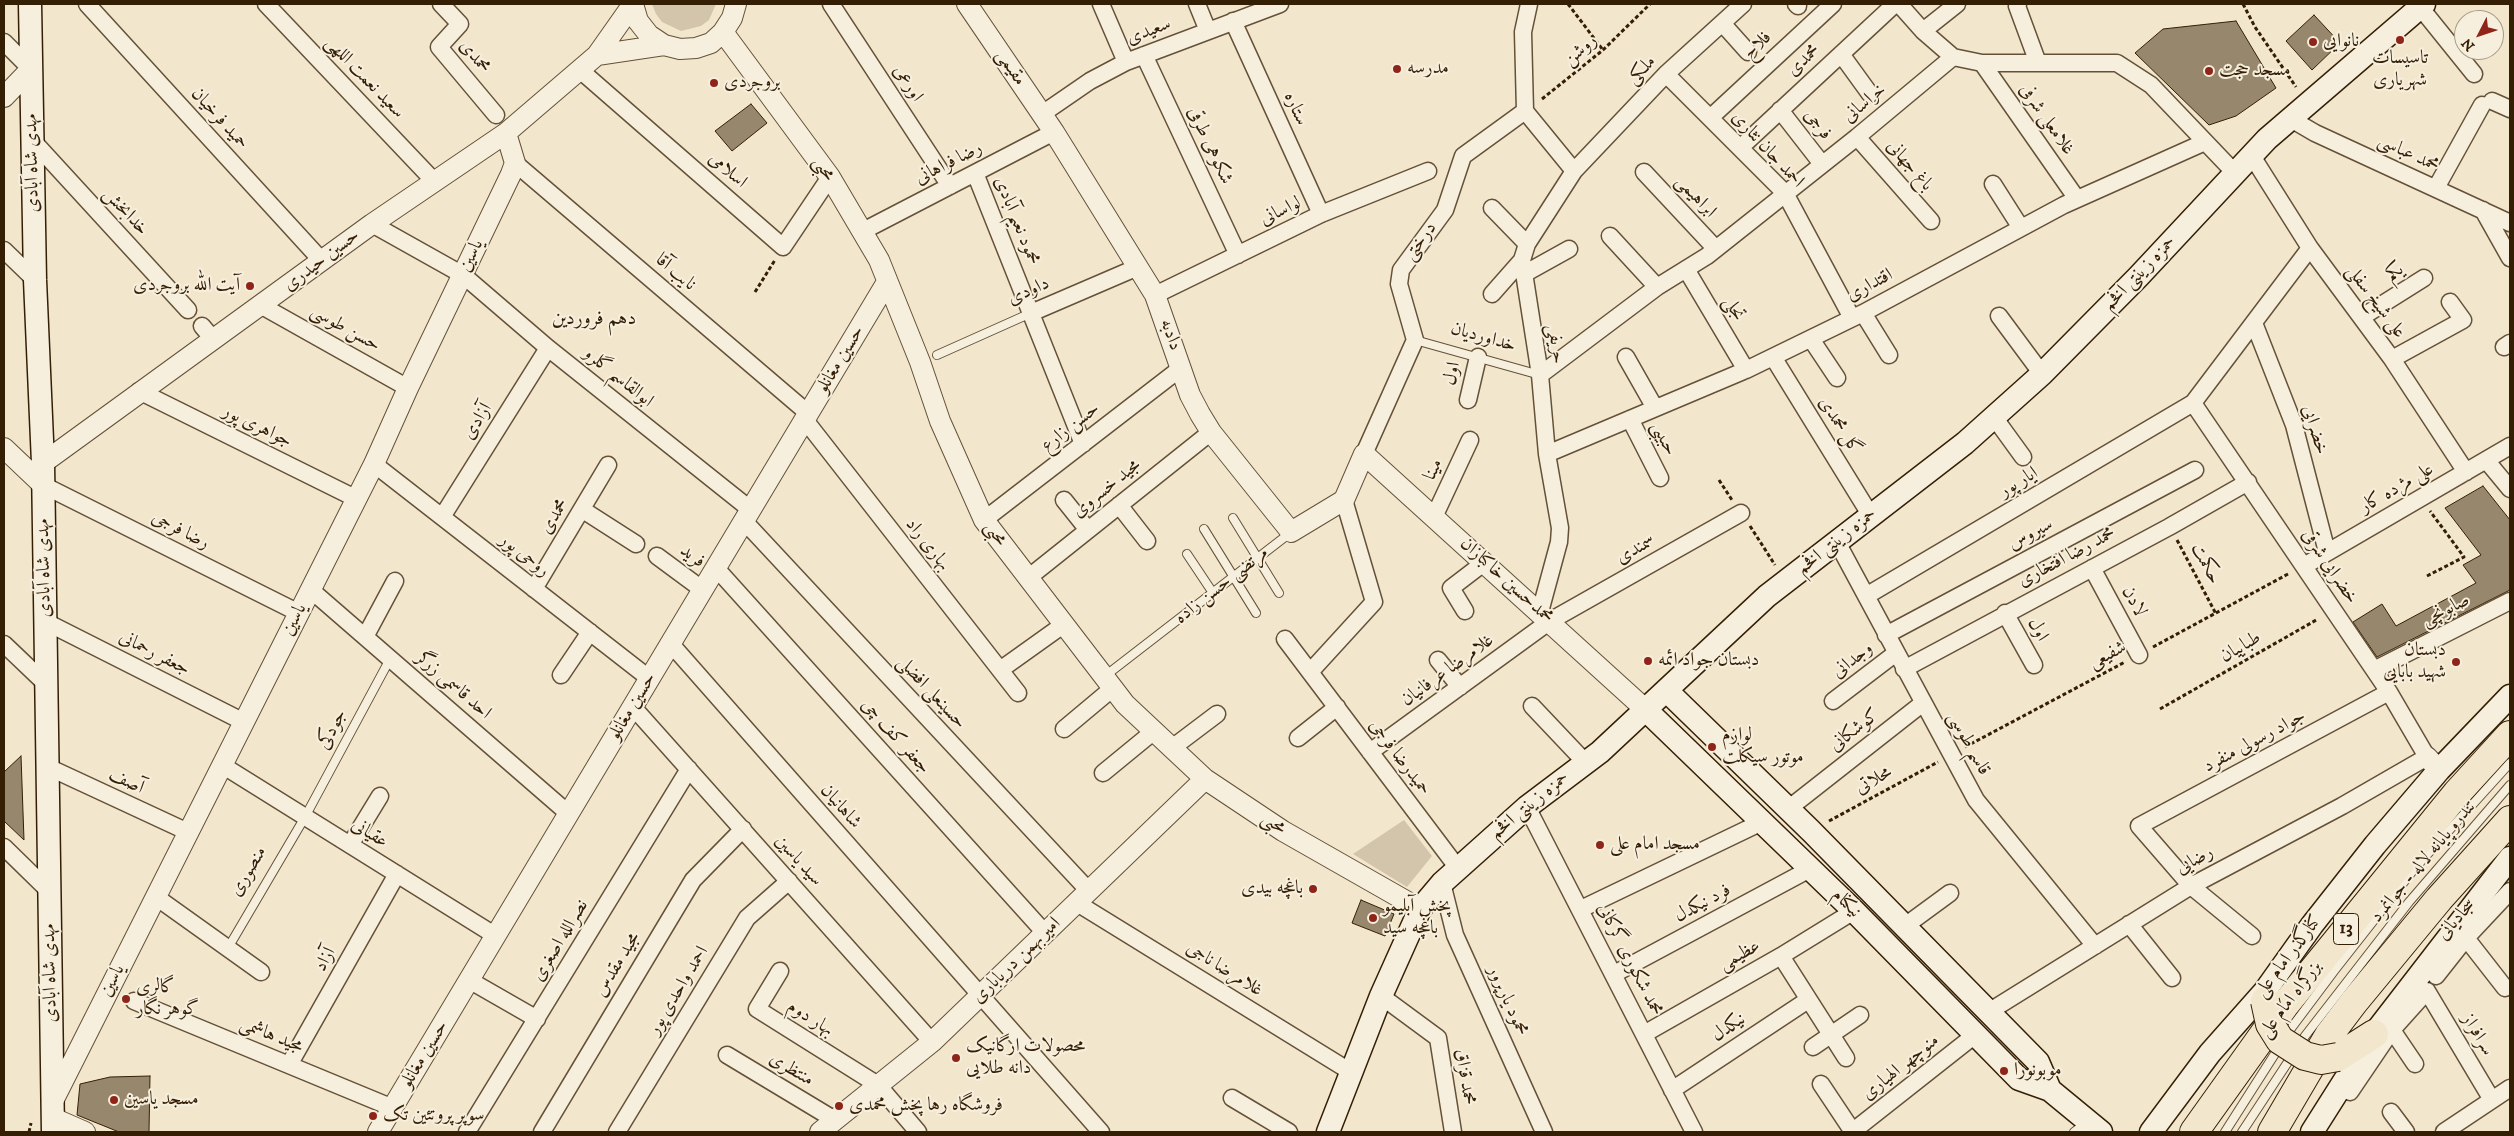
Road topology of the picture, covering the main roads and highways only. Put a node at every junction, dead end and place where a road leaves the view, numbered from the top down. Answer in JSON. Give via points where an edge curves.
{"nodes":[{"id":1,"x":30,"y":4,"type":"edge"},
{"id":2,"x":2422,"y":5,"type":"edge"},
{"id":3,"x":1666,"y":691,"type":"junction"},
{"id":4,"x":2510,"y":696,"type":"edge"},
{"id":5,"x":1646,"y":710,"type":"junction"},
{"id":6,"x":2510,"y":735,"type":"edge"},
{"id":7,"x":2510,"y":820,"type":"edge"},
{"id":8,"x":2509,"y":861,"type":"edge"},
{"id":9,"x":2265,"y":996,"type":"junction"},
{"id":10,"x":2383,"y":1032,"type":"junction"},
{"id":11,"x":2050,"y":1090,"type":"junction"},
{"id":12,"x":53,"y":1117,"type":"edge"},
{"id":13,"x":2087,"y":1129,"type":"edge"},
{"id":14,"x":2194,"y":1131,"type":"edge"},
{"id":15,"x":1328,"y":1132,"type":"edge"},
{"id":16,"x":2151,"y":1132,"type":"edge"},
{"id":17,"x":2272,"y":1132,"type":"edge"},
{"id":18,"x":2312,"y":1132,"type":"edge"}],
"edges":[{"from":1,"to":12,"type":"main road","name":"مهدی شاه آبادی","via":[[35,280],[43,474]]},
{"from":2,"to":3,"type":"main road","name":"حمزه زینتی افخم","via":[[2252,156],[2042,374],[1965,443],[1767,596]]},
{"from":3,"to":5,"type":"main road","name":"حمزه زینتی افخم"},
{"from":3,"to":11,"type":"main road","name":"نیکنام","via":[[1990,1011],[2038,1062]]},
{"from":4,"to":9,"type":"main road","name":"کنارگذر امام علی","via":[[2433,763],[2375,845],[2312,925]]},
{"from":5,"to":11,"type":"main road","name":"نیکنام","via":[[1854,911],[2019,1079]]},
{"from":5,"to":15,"type":"main road","name":"حمزه زینتی افخم","via":[[1600,752],[1528,807],[1450,875],[1420,909],[1381,996]]},
{"from":6,"to":14,"type":"highway","name":"بزرگراه امام علی","number":"13","via":[[2450,800],[2296,991]]},
{"from":7,"to":17,"type":"highway","via":[[2354,1002],[2320,1050]]},
{"from":8,"to":10,"type":"main road"},
{"from":9,"to":10,"type":"highway","bridge":true,"via":[[2270,1024],[2280,1040],[2305,1056],[2321,1060],[2338,1057]]},
{"from":9,"to":16,"type":"main road","name":"کنارگذر امام علی","via":[[2210,1053]]},
{"from":10,"to":18,"type":"main road"},
{"from":11,"to":13,"type":"main road","name":"نیکنام"}]}
